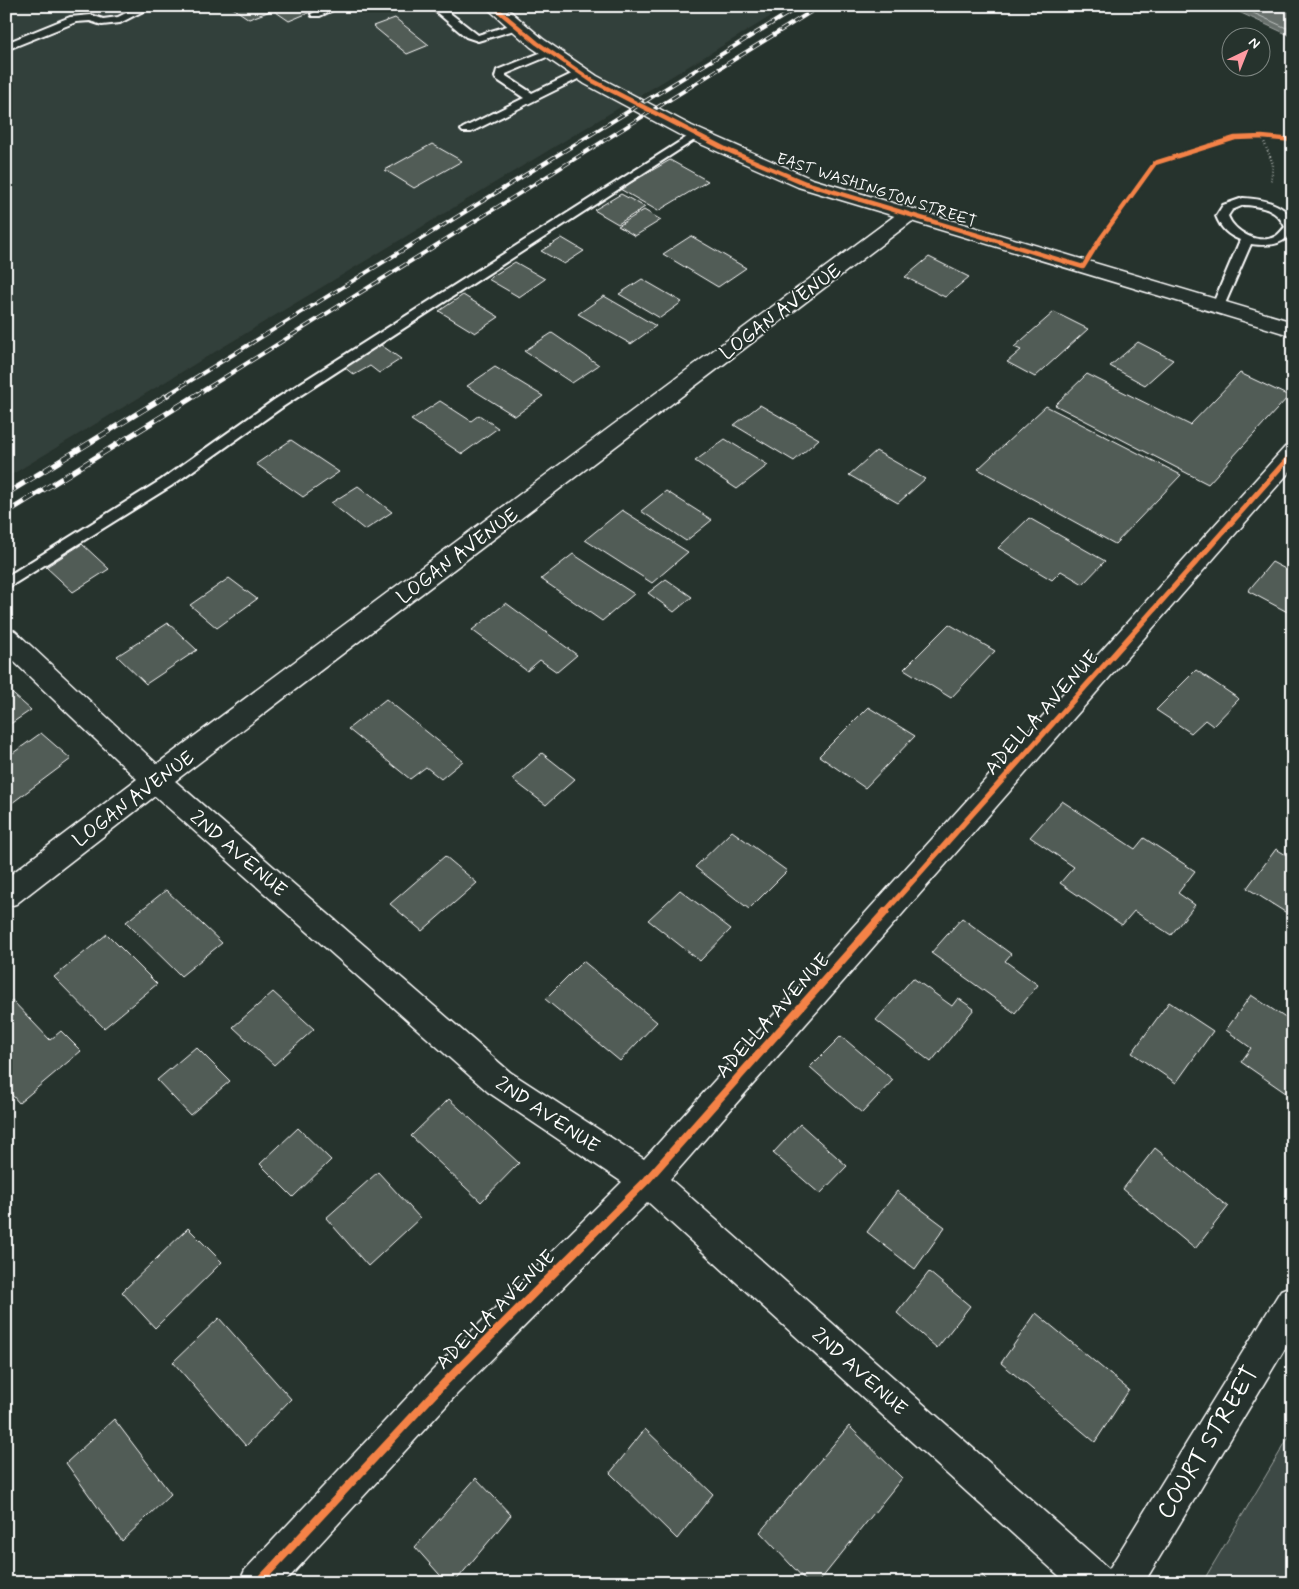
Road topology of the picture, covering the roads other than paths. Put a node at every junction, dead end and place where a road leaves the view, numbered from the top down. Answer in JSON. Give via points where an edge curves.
{"nodes":[{"id":1,"x":148,"y":6,"type":"edge"},
{"id":2,"x":337,"y":6,"type":"edge"},
{"id":3,"x":434,"y":6,"type":"edge"},
{"id":4,"x":493,"y":6,"type":"edge"},
{"id":5,"x":316,"y":14,"type":"dead end"},
{"id":6,"x":517,"y":26,"type":"junction"},
{"id":7,"x":6,"y":47,"type":"edge"},
{"id":8,"x":550,"y":52,"type":"junction"},
{"id":9,"x":582,"y":73,"type":"junction"},
{"id":10,"x":532,"y":98,"type":"junction"},
{"id":11,"x":468,"y":130,"type":"dead end"},
{"id":12,"x":695,"y":135,"type":"junction"},
{"id":13,"x":908,"y":215,"type":"junction"},
{"id":14,"x":1247,"y":239,"type":"junction"},
{"id":15,"x":1218,"y":306,"type":"junction"},
{"id":16,"x":1293,"y":329,"type":"edge"},
{"id":17,"x":1293,"y":453,"type":"edge"},
{"id":18,"x":6,"y":584,"type":"edge"},
{"id":19,"x":6,"y":638,"type":"edge"},
{"id":20,"x":156,"y":780,"type":"junction"},
{"id":21,"x":6,"y":895,"type":"edge"},
{"id":22,"x":647,"y":1180,"type":"junction"},
{"id":23,"x":1293,"y":1302,"type":"edge"},
{"id":24,"x":258,"y":1583,"type":"edge"},
{"id":25,"x":1096,"y":1583,"type":"edge"},
{"id":26,"x":1122,"y":1583,"type":"edge"}],
"edges":[{"from":1,"to":7,"type":"lane","via":[[120,20],[74,19]]},
{"from":2,"to":5,"type":"lane"},
{"from":3,"to":6,"type":"lane","via":[[478,38]]},
{"from":4,"to":6,"type":"street","name":"EAST WASHINGTON STREET"},
{"from":6,"to":8,"type":"street","name":"EAST WASHINGTON STREET"},
{"from":8,"to":9,"type":"street","name":"EAST WASHINGTON STREET"},
{"from":8,"to":10,"type":"lane","via":[[501,72],[500,77]]},
{"from":9,"to":10,"type":"lane"},
{"from":9,"to":12,"type":"street","name":"EAST WASHINGTON STREET"},
{"from":10,"to":11,"type":"lane"},
{"from":12,"to":13,"type":"street","name":"EAST WASHINGTON STREET","via":[[805,183]]},
{"from":12,"to":18,"type":"lane","via":[[279,403],[166,483]]},
{"from":13,"to":15,"type":"street","name":"EAST WASHINGTON STREET"},
{"from":13,"to":20,"type":"street","name":"LOGAN AVENUE"},
{"from":14,"to":14,"type":"lane","via":[[1276,240],[1291,228],[1288,219],[1267,204],[1256,202],[1225,208],[1221,214],[1222,221],[1227,228]]},
{"from":14,"to":15,"type":"lane"},
{"from":15,"to":16,"type":"street","name":"EAST WASHINGTON STREET"},
{"from":17,"to":22,"type":"street","name":"ADELLA AVENUE"},
{"from":19,"to":20,"type":"street","name":"2ND AVENUE"},
{"from":20,"to":21,"type":"street","name":"LOGAN AVENUE"},
{"from":20,"to":22,"type":"street","name":"2ND AVENUE","via":[[499,1082]]},
{"from":22,"to":24,"type":"street","name":"ADELLA AVENUE","via":[[445,1382]]},
{"from":22,"to":25,"type":"street","name":"2ND AVENUE"},
{"from":23,"to":26,"type":"street","name":"COURT STREET"}]}
